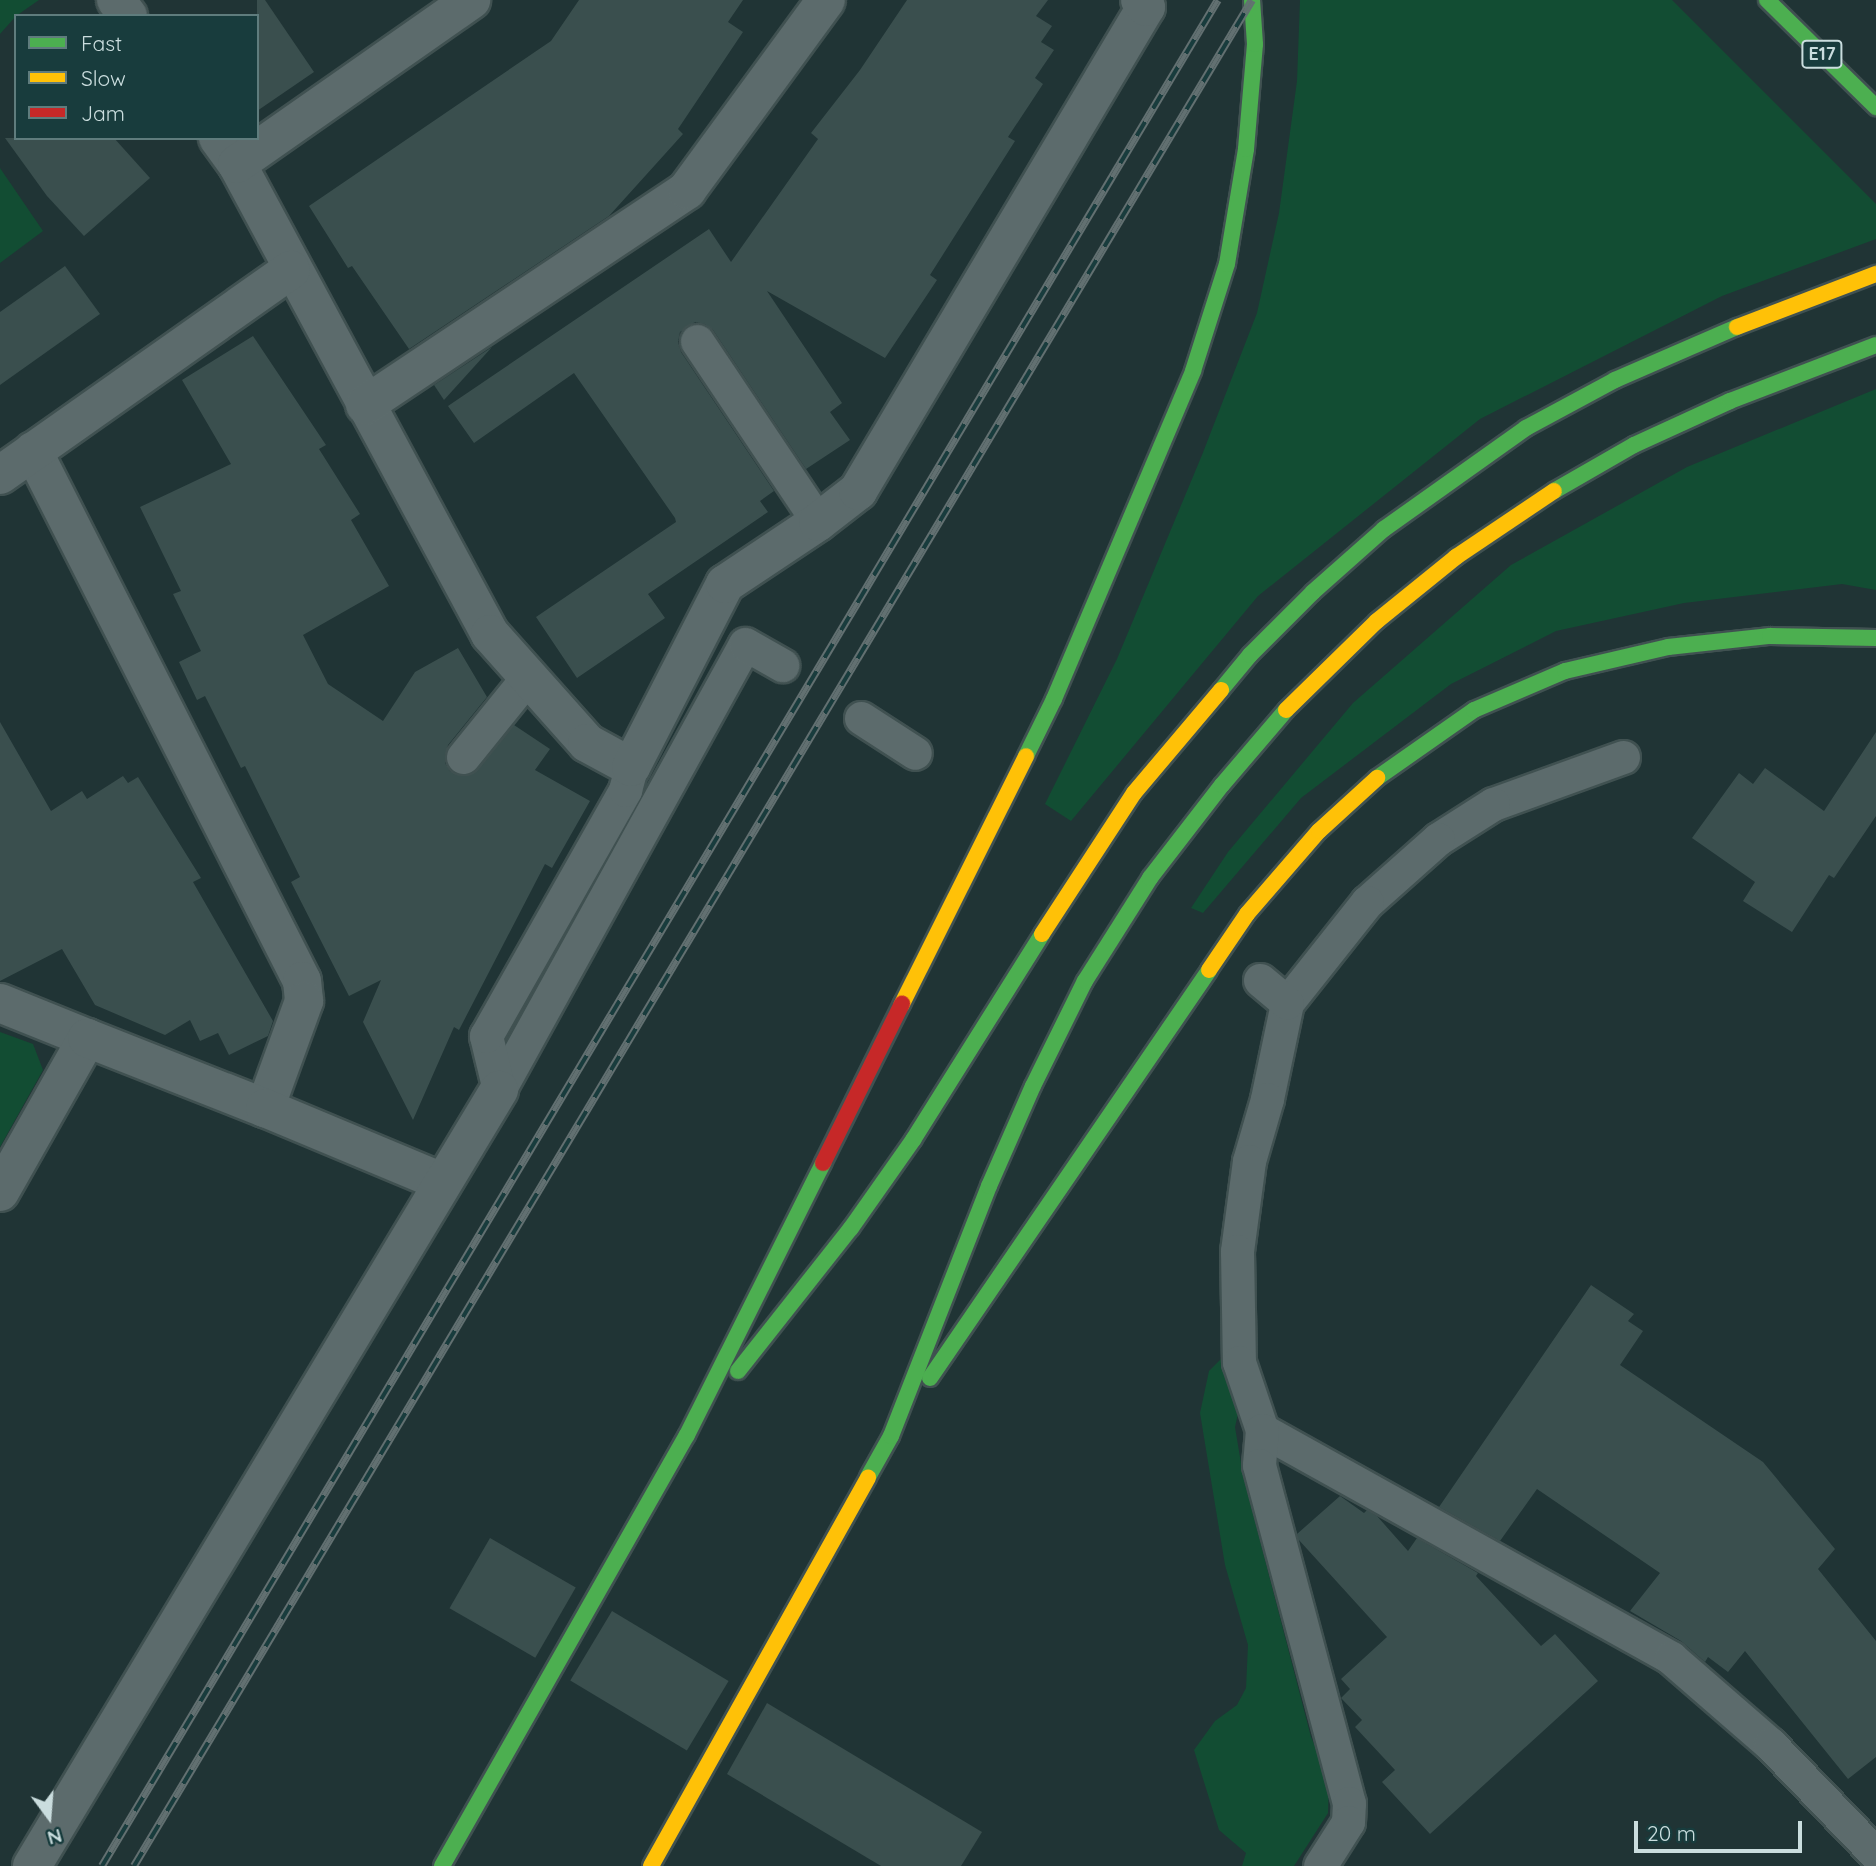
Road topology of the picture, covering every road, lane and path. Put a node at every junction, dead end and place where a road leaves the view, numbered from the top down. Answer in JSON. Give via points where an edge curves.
{"nodes":[{"id":1,"x":471,"y":0,"type":"edge"},
{"id":2,"x":826,"y":0,"type":"edge"},
{"id":3,"x":1252,"y":0,"type":"edge"},
{"id":4,"x":1767,"y":0,"type":"edge"},
{"id":5,"x":1145,"y":3,"type":"edge"},
{"id":6,"x":1876,"y":107,"type":"edge"},
{"id":7,"x":259,"y":131,"type":"edge"},
{"id":8,"x":245,"y":140,"type":"edge"},
{"id":9,"x":227,"y":151,"type":"edge"},
{"id":10,"x":291,"y":270,"type":"junction"},
{"id":11,"x":1876,"y":274,"type":"edge"},
{"id":12,"x":697,"y":341,"type":"dead end"},
{"id":13,"x":1876,"y":345,"type":"edge"},
{"id":14,"x":365,"y":405,"type":"junction"},
{"id":15,"x":33,"y":451,"type":"junction"},
{"id":16,"x":0,"y":475,"type":"edge"},
{"id":17,"x":818,"y":522,"type":"junction"},
{"id":18,"x":1876,"y":638,"type":"edge"},
{"id":19,"x":782,"y":666,"type":"dead end"},
{"id":20,"x":527,"y":678,"type":"junction"},
{"id":21,"x":861,"y":719,"type":"dead end"},
{"id":22,"x":915,"y":752,"type":"dead end"},
{"id":23,"x":463,"y":757,"type":"dead end"},
{"id":24,"x":1623,"y":757,"type":"dead end"},
{"id":25,"x":631,"y":767,"type":"junction"},
{"id":26,"x":1261,"y":980,"type":"dead end"},
{"id":27,"x":0,"y":1003,"type":"edge"},
{"id":28,"x":1287,"y":1003,"type":"junction"},
{"id":29,"x":88,"y":1038,"type":"junction"},
{"id":30,"x":499,"y":1090,"type":"junction"},
{"id":31,"x":265,"y":1108,"type":"junction"},
{"id":32,"x":442,"y":1182,"type":"junction"},
{"id":33,"x":0,"y":1192,"type":"edge"},
{"id":34,"x":1262,"y":1430,"type":"junction"},
{"id":35,"x":687,"y":1435,"type":"junction"},
{"id":36,"x":891,"y":1436,"type":"junction"},
{"id":37,"x":1876,"y":1854,"type":"edge"},
{"id":38,"x":32,"y":1866,"type":"edge"},
{"id":39,"x":442,"y":1866,"type":"edge"},
{"id":40,"x":651,"y":1866,"type":"edge"},
{"id":41,"x":1320,"y":1866,"type":"edge"}],
"edges":[{"from":1,"to":7,"type":"street"},
{"from":2,"to":14,"type":"street","via":[[687,190]]},
{"from":3,"to":35,"type":"highway","via":[[1255,44],[1246,149],[1227,264],[1193,371],[1076,648]]},
{"from":4,"to":6,"type":"highway","number":"E17"},
{"from":5,"to":17,"type":"street","via":[[858,491]]},
{"from":8,"to":9,"type":"street"},
{"from":9,"to":10,"type":"street"},
{"from":10,"to":14,"type":"street"},
{"from":10,"to":15,"type":"street"},
{"from":11,"to":35,"type":"highway","via":[[1714,336],[1615,380],[1526,428],[1384,529],[1313,592],[1250,655],[1134,793],[913,1140],[851,1228]]},
{"from":12,"to":17,"type":"lane"},
{"from":13,"to":36,"type":"highway","via":[[1634,445],[1542,498],[1456,556],[1377,621],[1296,699],[1150,878],[1084,981],[989,1186]]},
{"from":14,"to":20,"type":"street","via":[[490,634]]},
{"from":15,"to":16,"type":"street"},
{"from":15,"to":31,"type":"street","via":[[302,981],[304,1001]]},
{"from":17,"to":25,"type":"street","via":[[725,584]]},
{"from":18,"to":36,"type":"highway","via":[[1770,636],[1668,647],[1565,671],[1474,710],[1387,769],[1319,831],[1247,914]]},
{"from":19,"to":30,"type":"lane","via":[[745,644]]},
{"from":20,"to":23,"type":"lane"},
{"from":20,"to":25,"type":"street","via":[[587,743]]},
{"from":21,"to":22,"type":"lane"},
{"from":24,"to":28,"type":"lane","via":[[1493,804],[1438,839],[1367,902]]},
{"from":25,"to":30,"type":"lane","via":[[625,790],[486,1036]]},
{"from":26,"to":28,"type":"lane"},
{"from":27,"to":29,"type":"street"},
{"from":28,"to":34,"type":"lane","via":[[1249,1161],[1237,1251],[1239,1362]]},
{"from":29,"to":31,"type":"street"},
{"from":29,"to":33,"type":"street"},
{"from":30,"to":32,"type":"street"},
{"from":31,"to":32,"type":"street"},
{"from":32,"to":38,"type":"street"},
{"from":34,"to":37,"type":"lane","via":[[1671,1658],[1770,1744]]},
{"from":34,"to":41,"type":"lane","via":[[1259,1465],[1349,1803],[1348,1822]]},
{"from":35,"to":39,"type":"highway"},
{"from":36,"to":40,"type":"highway"}]}
